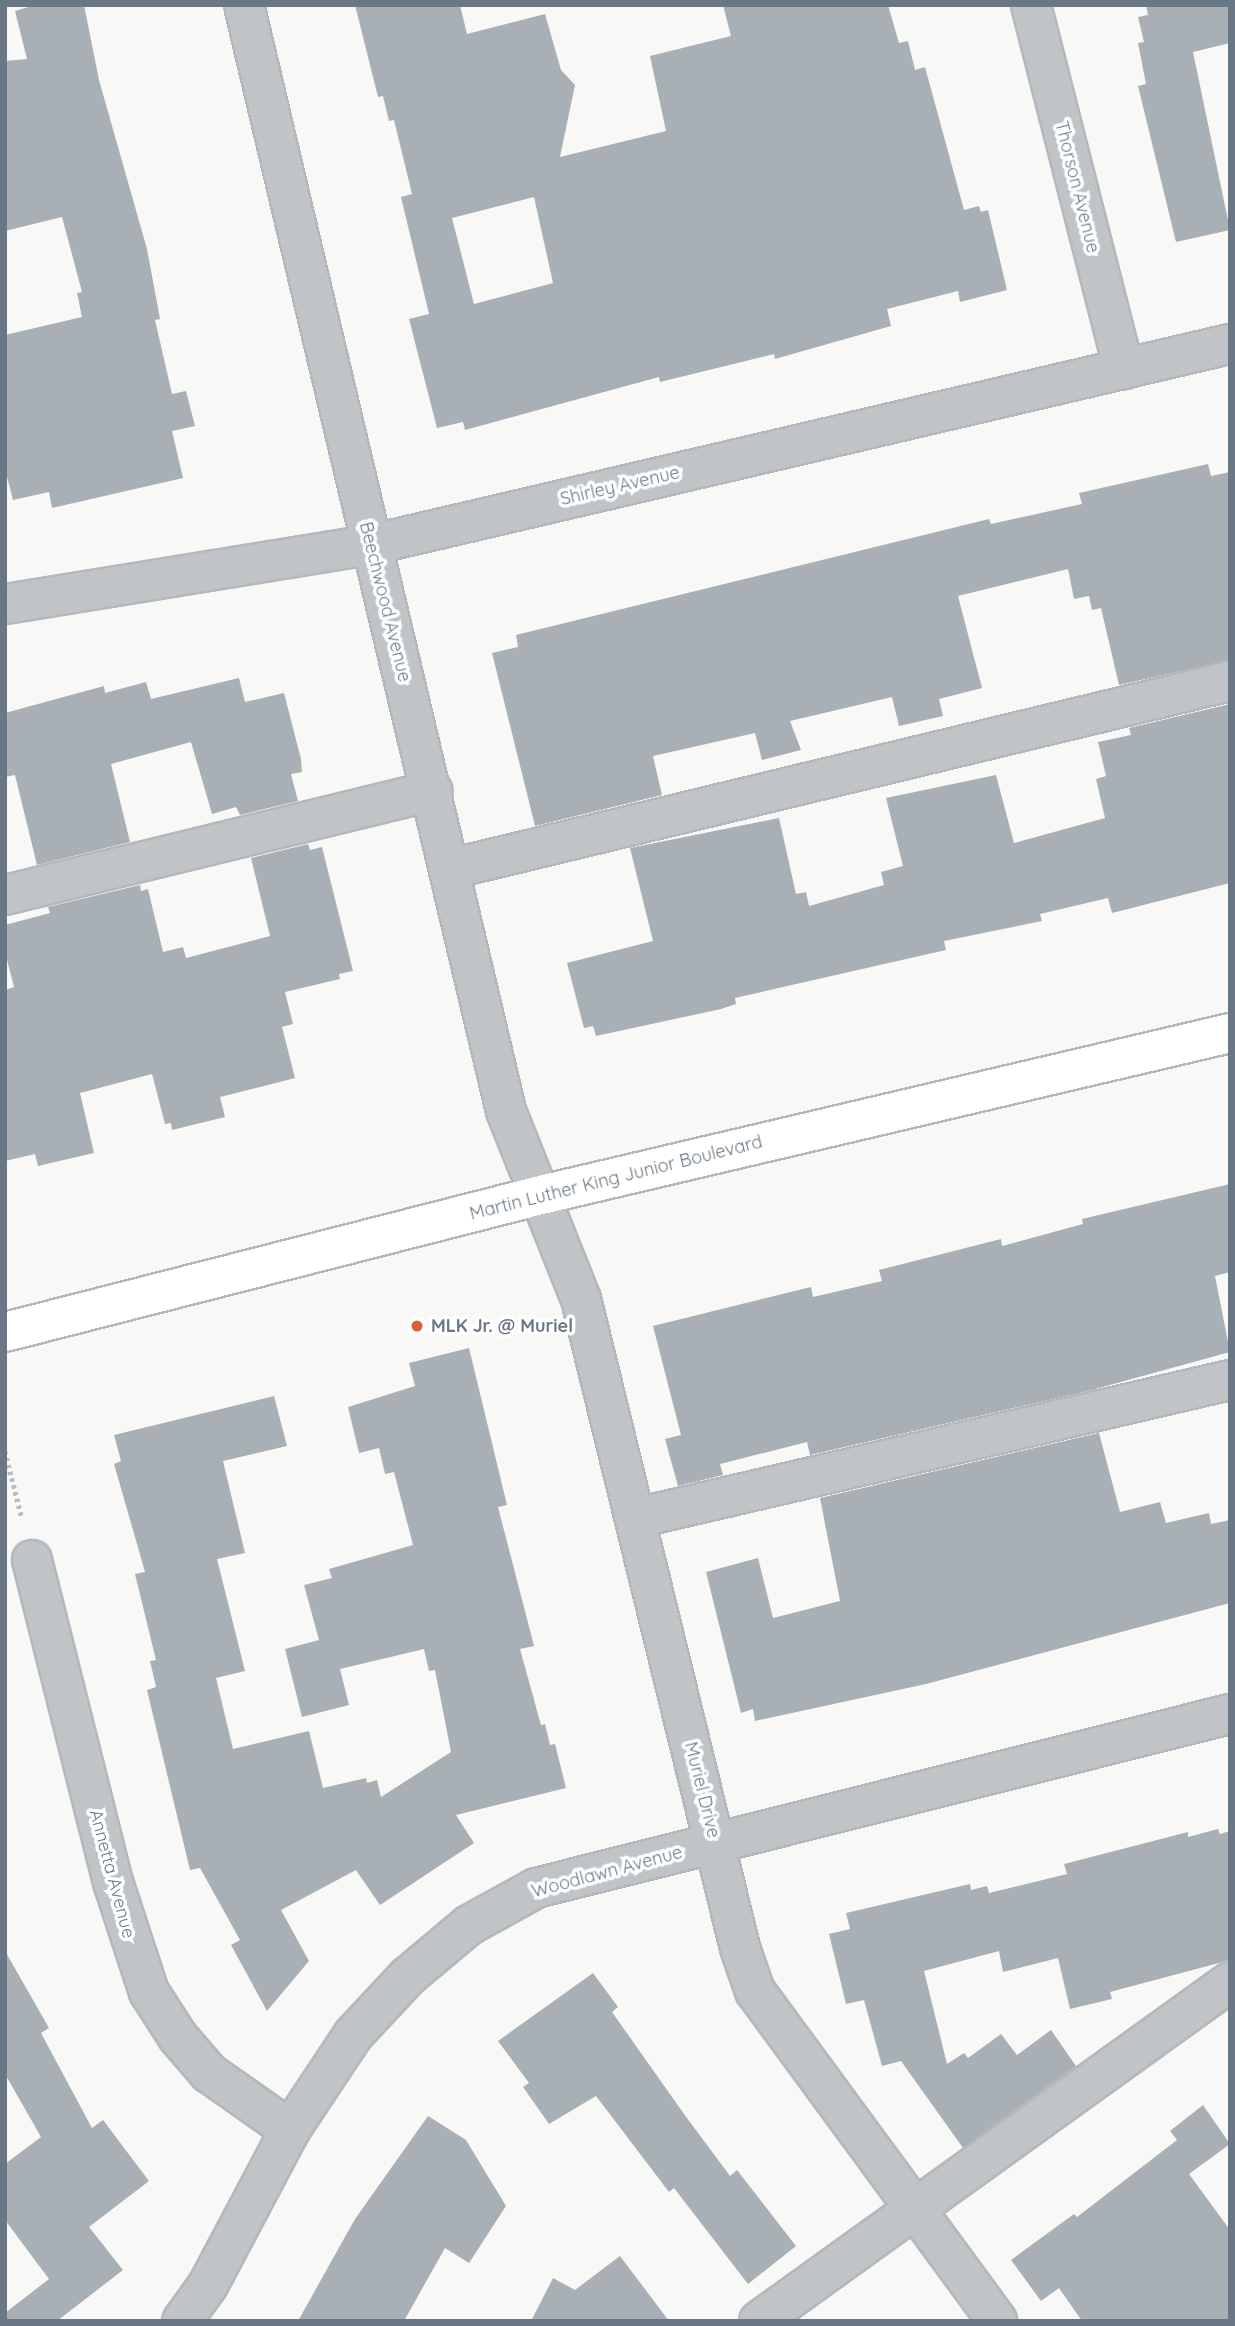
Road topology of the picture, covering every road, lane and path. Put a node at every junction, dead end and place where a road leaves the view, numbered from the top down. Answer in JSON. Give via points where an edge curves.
{"nodes":[{"id":1,"x":244,"y":5,"type":"edge"},
{"id":2,"x":1031,"y":5,"type":"edge"},
{"id":3,"x":1230,"y":344,"type":"edge"},
{"id":4,"x":1124,"y":369,"type":"junction"},
{"id":5,"x":370,"y":545,"type":"junction"},
{"id":6,"x":5,"y":604,"type":"edge"},
{"id":7,"x":1230,"y":681,"type":"edge"},
{"id":8,"x":433,"y":790,"type":"junction"},
{"id":9,"x":450,"y":869,"type":"junction"},
{"id":10,"x":5,"y":895,"type":"edge"},
{"id":11,"x":1230,"y":1033,"type":"edge"},
{"id":12,"x":541,"y":1195,"type":"junction"},
{"id":13,"x":5,"y":1332,"type":"edge"},
{"id":14,"x":1230,"y":1380,"type":"edge"},
{"id":15,"x":5,"y":1451,"type":"edge"},
{"id":16,"x":636,"y":1518,"type":"junction"},
{"id":17,"x":32,"y":1560,"type":"joint"},
{"id":18,"x":1230,"y":1714,"type":"edge"},
{"id":19,"x":715,"y":1843,"type":"junction"},
{"id":20,"x":1230,"y":1982,"type":"edge"},
{"id":21,"x":289,"y":2130,"type":"junction"},
{"id":22,"x":915,"y":2208,"type":"junction"},
{"id":23,"x":182,"y":2321,"type":"edge"},
{"id":24,"x":759,"y":2321,"type":"edge"},
{"id":25,"x":997,"y":2321,"type":"edge"}],
"edges":[{"from":1,"to":5,"type":"street","name":"Beechwood Avenue"},
{"from":2,"to":4,"type":"street","name":"Thorson Avenue"},
{"from":3,"to":4,"type":"street","name":"Shirley Avenue"},
{"from":4,"to":5,"type":"street","name":"Shirley Avenue"},
{"from":5,"to":6,"type":"street","name":"Shirley Avenue"},
{"from":5,"to":8,"type":"street","name":"Beechwood Avenue"},
{"from":7,"to":9,"type":"street"},
{"from":8,"to":9,"type":"street","name":"Beechwood Avenue"},
{"from":8,"to":10,"type":"street"},
{"from":9,"to":12,"type":"street","name":"Beechwood Avenue","via":[[506,1111]]},
{"from":11,"to":12,"type":"main road","name":"Martin Luther King Junior Boulevard"},
{"from":12,"to":13,"type":"main road","name":"Martin Luther King Junior Boulevard"},
{"from":12,"to":16,"type":"street","name":"Muriel Drive","via":[[581,1299]]},
{"from":14,"to":16,"type":"street"},
{"from":15,"to":17,"type":"path"},
{"from":16,"to":19,"type":"street","name":"Muriel Drive"},
{"from":17,"to":21,"type":"street","name":"Annetta Avenue","via":[[113,1882],[149,1992],[209,2073]]},
{"from":18,"to":19,"type":"street","name":"Woodlawn Avenue"},
{"from":19,"to":21,"type":"street","name":"Woodlawn Avenue","via":[[536,1888],[469,1925],[407,1976],[353,2035]]},
{"from":19,"to":22,"type":"street","name":"Muriel Drive","via":[[755,1991]]},
{"from":20,"to":22,"type":"street"},
{"from":21,"to":23,"type":"street","name":"Woodlawn Avenue","via":[[208,2285]]},
{"from":22,"to":24,"type":"street"},
{"from":22,"to":25,"type":"street","name":"Muriel Drive"}]}
